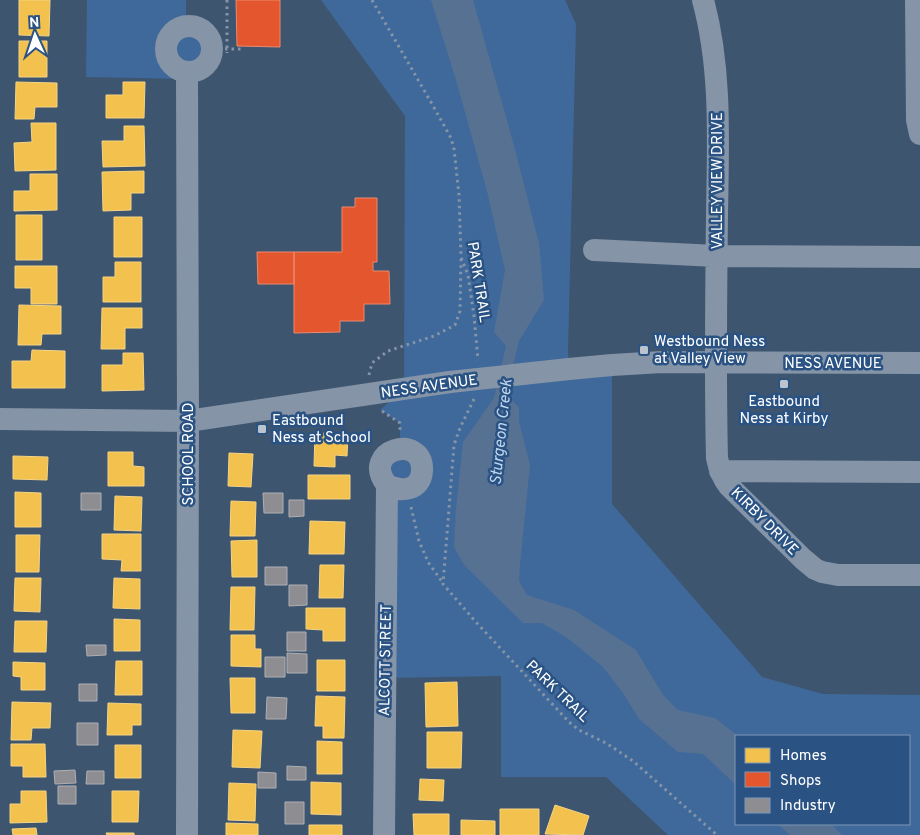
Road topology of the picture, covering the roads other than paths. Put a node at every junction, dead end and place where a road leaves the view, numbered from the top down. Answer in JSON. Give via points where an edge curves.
{"nodes":[{"id":1,"x":704,"y":0,"type":"edge"},
{"id":2,"x":916,"y":0,"type":"edge"},
{"id":3,"x":187,"y":72,"type":"junction"},
{"id":4,"x":920,"y":134,"type":"edge"},
{"id":5,"x":594,"y":250,"type":"dead end"},
{"id":6,"x":716,"y":256,"type":"junction"},
{"id":7,"x":920,"y":257,"type":"edge"},
{"id":8,"x":716,"y":363,"type":"junction"},
{"id":9,"x":920,"y":363,"type":"edge"},
{"id":10,"x":0,"y":419,"type":"edge"},
{"id":11,"x":188,"y":421,"type":"junction"},
{"id":12,"x":720,"y":470,"type":"junction"},
{"id":13,"x":920,"y":472,"type":"edge"},
{"id":14,"x":397,"y":487,"type":"junction"},
{"id":15,"x":920,"y":575,"type":"edge"},
{"id":16,"x":187,"y":835,"type":"edge"},
{"id":17,"x":384,"y":835,"type":"edge"}],
"edges":[{"from":1,"to":6,"type":"street","name":"VALLEY VIEW DRIVE","via":[[715,60],[718,119]]},
{"from":2,"to":4,"type":"street","via":[[917,120]]},
{"from":3,"to":3,"type":"street","via":[[171,65],[165,50],[171,33],[186,25],[202,29],[212,44],[222,50],[205,66]]},
{"from":3,"to":11,"type":"street","name":"SCHOOL ROAD"},
{"from":5,"to":6,"type":"street"},
{"from":6,"to":7,"type":"street"},
{"from":6,"to":8,"type":"street","name":"VALLEY VIEW DRIVE"},
{"from":8,"to":9,"type":"street","name":"NESS AVENUE"},
{"from":8,"to":11,"type":"street","name":"NESS AVENUE","bridge":true,"via":[[612,365],[450,382]]},
{"from":8,"to":12,"type":"street","name":"KIRBY DRIVE","via":[[717,458]]},
{"from":10,"to":11,"type":"street","name":"NESS AVENUE"},
{"from":11,"to":16,"type":"street","name":"SCHOOL ROAD"},
{"from":12,"to":13,"type":"street"},
{"from":12,"to":15,"type":"street","name":"KIRBY DRIVE","via":[[729,486],[815,569],[838,575]]},
{"from":14,"to":14,"type":"street","name":"ALCOTT STREET","via":[[382,479],[380,466],[390,451],[410,450],[422,464],[422,474],[413,487]]},
{"from":14,"to":17,"type":"street","name":"ALCOTT STREET"}]}
